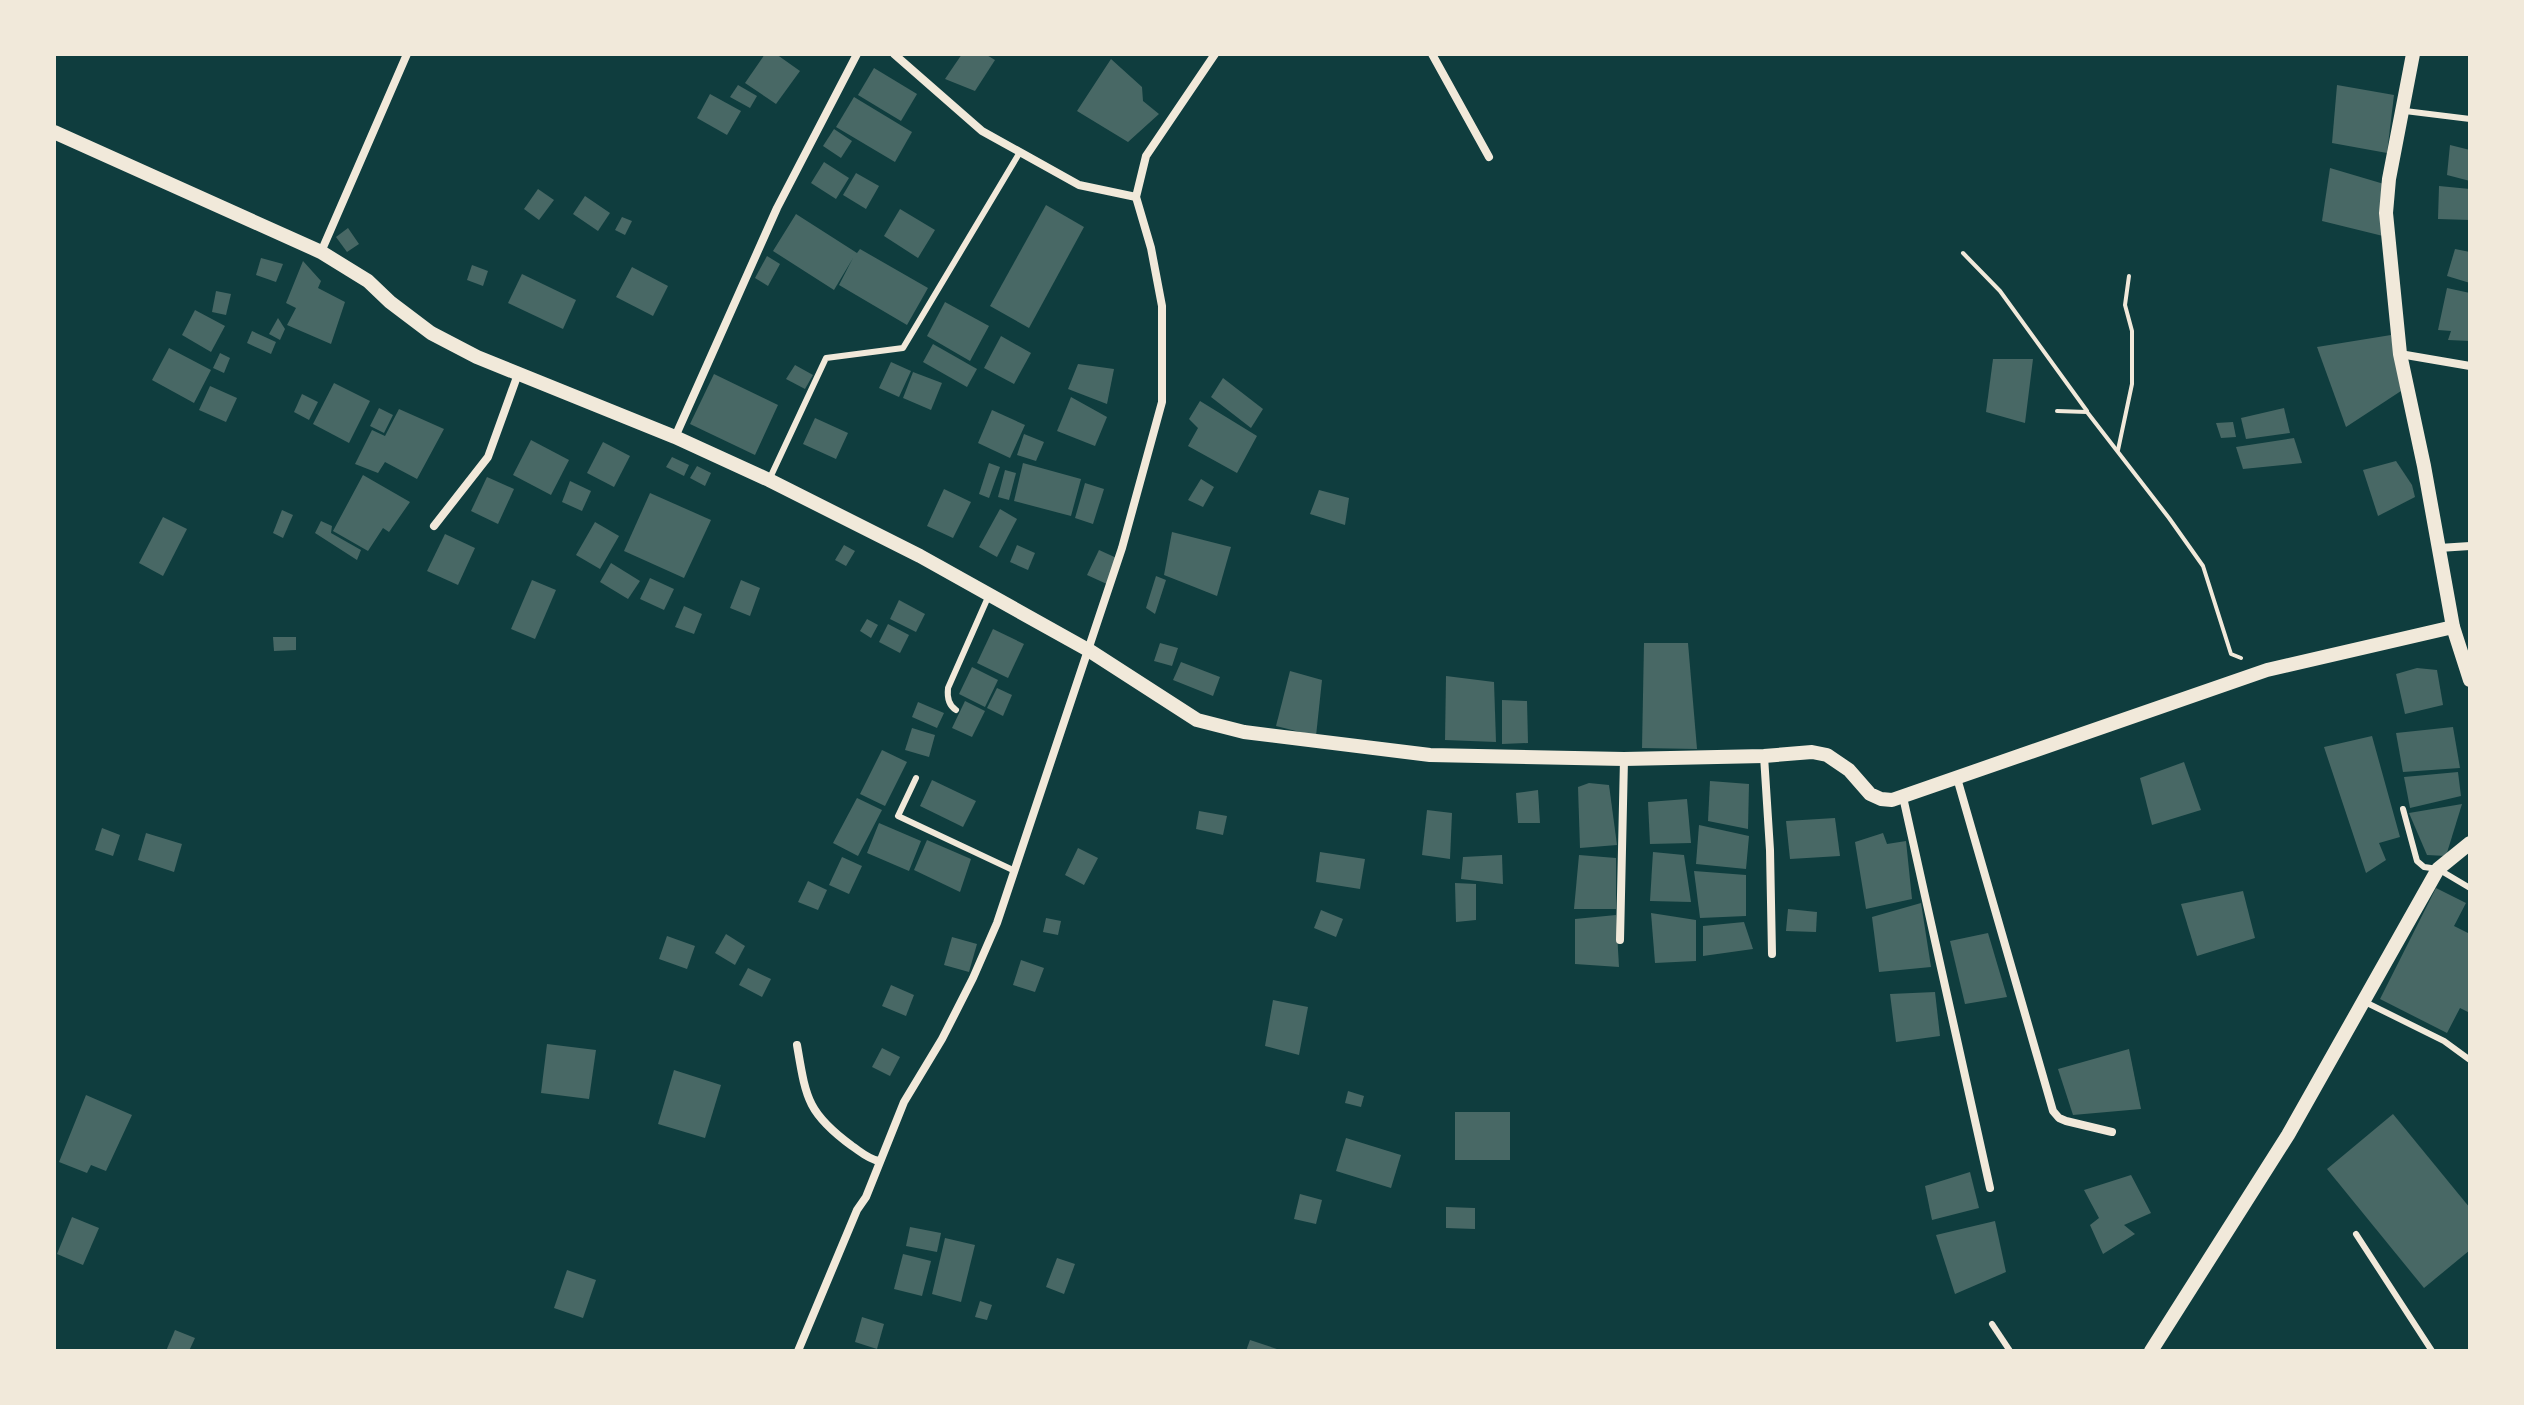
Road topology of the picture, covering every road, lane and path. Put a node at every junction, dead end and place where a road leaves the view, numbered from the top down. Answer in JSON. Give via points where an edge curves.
{"nodes":[{"id":1,"x":407,"y":54,"type":"edge"},
{"id":2,"x":857,"y":54,"type":"edge"},
{"id":3,"x":894,"y":54,"type":"edge"},
{"id":4,"x":1215,"y":54,"type":"edge"},
{"id":5,"x":1432,"y":54,"type":"edge"},
{"id":6,"x":2413,"y":54,"type":"edge"},
{"id":7,"x":2401,"y":111,"type":"junction"},
{"id":8,"x":2470,"y":119,"type":"edge"},
{"id":9,"x":54,"y":132,"type":"edge"},
{"id":10,"x":1020,"y":152,"type":"junction"},
{"id":11,"x":1489,"y":157,"type":"dead end"},
{"id":12,"x":1136,"y":197,"type":"junction"},
{"id":13,"x":321,"y":252,"type":"junction"},
{"id":14,"x":1963,"y":253,"type":"dead end"},
{"id":15,"x":2129,"y":276,"type":"dead end"},
{"id":16,"x":2400,"y":354,"type":"junction"},
{"id":17,"x":2470,"y":366,"type":"edge"},
{"id":18,"x":518,"y":374,"type":"junction"},
{"id":19,"x":2057,"y":411,"type":"dead end"},
{"id":20,"x":2087,"y":412,"type":"junction"},
{"id":21,"x":675,"y":437,"type":"junction"},
{"id":22,"x":2118,"y":450,"type":"junction"},
{"id":23,"x":769,"y":480,"type":"junction"},
{"id":24,"x":434,"y":526,"type":"dead end"},
{"id":25,"x":2470,"y":546,"type":"edge"},
{"id":26,"x":2439,"y":548,"type":"junction"},
{"id":27,"x":989,"y":595,"type":"junction"},
{"id":28,"x":2453,"y":627,"type":"junction"},
{"id":29,"x":1090,"y":651,"type":"junction"},
{"id":30,"x":2267,"y":670,"type":"junction"},
{"id":31,"x":2470,"y":680,"type":"edge"},
{"id":32,"x":956,"y":710,"type":"dead end"},
{"id":33,"x":1764,"y":756,"type":"junction"},
{"id":34,"x":1624,"y":759,"type":"junction"},
{"id":35,"x":916,"y":778,"type":"dead end"},
{"id":36,"x":1957,"y":778,"type":"junction"},
{"id":37,"x":1903,"y":797,"type":"junction"},
{"id":38,"x":2403,"y":809,"type":"dead end"},
{"id":39,"x":2470,"y":843,"type":"edge"},
{"id":40,"x":2438,"y":869,"type":"junction"},
{"id":41,"x":1015,"y":871,"type":"junction"},
{"id":42,"x":2470,"y":888,"type":"edge"},
{"id":43,"x":1620,"y":940,"type":"dead end"},
{"id":44,"x":1772,"y":954,"type":"dead end"},
{"id":45,"x":2363,"y":1001,"type":"junction"},
{"id":46,"x":797,"y":1045,"type":"dead end"},
{"id":47,"x":2470,"y":1060,"type":"edge"},
{"id":48,"x":2112,"y":1132,"type":"dead end"},
{"id":49,"x":879,"y":1161,"type":"junction"},
{"id":50,"x":1990,"y":1188,"type":"dead end"},
{"id":51,"x":2356,"y":1234,"type":"dead end"},
{"id":52,"x":1992,"y":1324,"type":"dead end"},
{"id":53,"x":798,"y":1351,"type":"edge"},
{"id":54,"x":2010,"y":1351,"type":"edge"},
{"id":55,"x":2151,"y":1351,"type":"edge"},
{"id":56,"x":2432,"y":1351,"type":"edge"}],
"edges":[{"from":1,"to":13,"type":"street"},
{"from":2,"to":21,"type":"street","via":[[777,208]]},
{"from":3,"to":10,"type":"street","via":[[982,131]]},
{"from":4,"to":12,"type":"street","via":[[1146,156]]},
{"from":5,"to":11,"type":"street"},
{"from":6,"to":7,"type":"street"},
{"from":7,"to":8,"type":"lane"},
{"from":7,"to":16,"type":"street","via":[[2386,213]]},
{"from":9,"to":13,"type":"street"},
{"from":10,"to":12,"type":"street","via":[[1079,185]]},
{"from":10,"to":23,"type":"lane","via":[[903,348],[826,358]]},
{"from":12,"to":29,"type":"street","via":[[1162,306],[1162,402]]},
{"from":13,"to":18,"type":"street","via":[[368,281],[431,333]]},
{"from":14,"to":20,"type":"path","via":[[2000,291]]},
{"from":15,"to":22,"type":"path","via":[[2125,305],[2132,331],[2132,384]]},
{"from":16,"to":17,"type":"street"},
{"from":16,"to":26,"type":"street"},
{"from":18,"to":21,"type":"street"},
{"from":18,"to":24,"type":"street","via":[[488,457]]},
{"from":19,"to":20,"type":"path"},
{"from":20,"to":22,"type":"path"},
{"from":21,"to":23,"type":"street"},
{"from":22,"to":30,"type":"path","via":[[2203,566],[2231,654]]},
{"from":23,"to":27,"type":"street"},
{"from":25,"to":26,"type":"street"},
{"from":26,"to":28,"type":"street"},
{"from":27,"to":29,"type":"street"},
{"from":27,"to":32,"type":"lane","via":[[948,688],[947,697]]},
{"from":28,"to":30,"type":"street"},
{"from":28,"to":31,"type":"street"},
{"from":29,"to":34,"type":"street","via":[[1197,720],[1244,732],[1430,755]]},
{"from":29,"to":41,"type":"street"},
{"from":30,"to":36,"type":"street"},
{"from":33,"to":34,"type":"street"},
{"from":33,"to":37,"type":"street","via":[[1827,755],[1870,794]]},
{"from":33,"to":44,"type":"street"},
{"from":34,"to":43,"type":"street"},
{"from":35,"to":41,"type":"lane","via":[[898,816]]},
{"from":36,"to":37,"type":"street"},
{"from":36,"to":48,"type":"street","via":[[2053,1111],[2066,1121]]},
{"from":37,"to":50,"type":"street"},
{"from":38,"to":40,"type":"lane","via":[[2417,861]]},
{"from":39,"to":40,"type":"street"},
{"from":40,"to":42,"type":"lane"},
{"from":40,"to":45,"type":"street"},
{"from":41,"to":49,"type":"street","via":[[973,978],[904,1102]]},
{"from":45,"to":47,"type":"lane","via":[[2444,1041]]},
{"from":45,"to":55,"type":"street","via":[[2288,1135]]},
{"from":46,"to":49,"type":"street","via":[[812,1108],[831,1131]]},
{"from":49,"to":53,"type":"street"},
{"from":51,"to":56,"type":"lane"},
{"from":52,"to":54,"type":"lane"}]}
